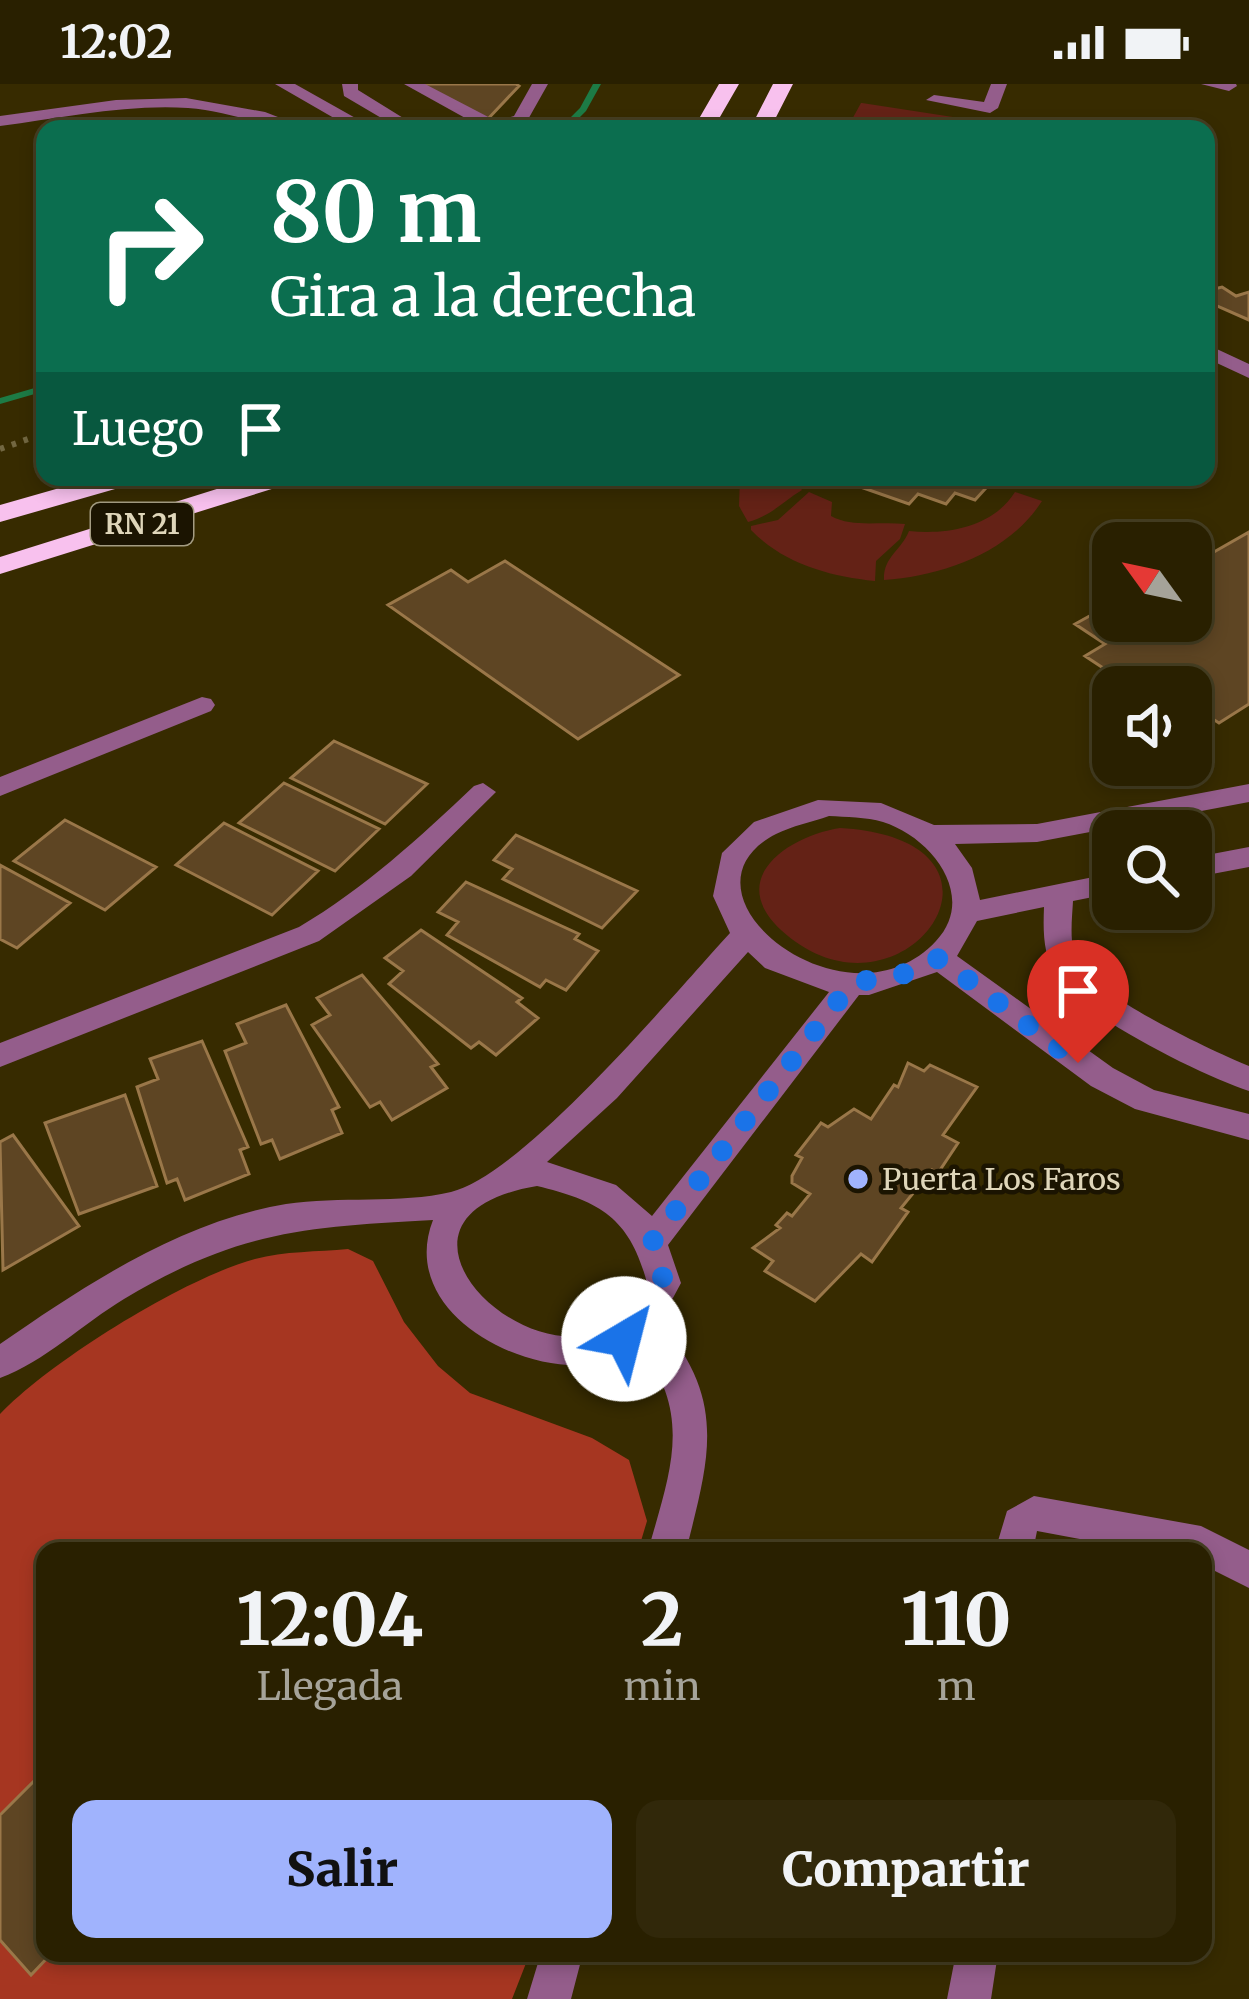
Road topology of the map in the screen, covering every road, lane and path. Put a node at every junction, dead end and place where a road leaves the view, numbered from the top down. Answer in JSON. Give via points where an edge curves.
{"nodes":[{"id":1,"x":113,"y":84,"type":"edge"},
{"id":2,"x":284,"y":84,"type":"edge"},
{"id":3,"x":350,"y":84,"type":"edge"},
{"id":4,"x":412,"y":84,"type":"edge"},
{"id":5,"x":540,"y":84,"type":"edge"},
{"id":6,"x":730,"y":84,"type":"edge"},
{"id":7,"x":783,"y":84,"type":"edge"},
{"id":8,"x":1000,"y":84,"type":"edge"},
{"id":9,"x":1210,"y":84,"type":"edge"},
{"id":10,"x":1229,"y":86,"type":"edge"},
{"id":11,"x":934,"y":100,"type":"dead end"},
{"id":12,"x":78,"y":107,"type":"junction"},
{"id":13,"x":276,"y":120,"type":"edge"},
{"id":14,"x":350,"y":120,"type":"edge"},
{"id":15,"x":397,"y":120,"type":"edge"},
{"id":16,"x":481,"y":120,"type":"edge"},
{"id":17,"x":517,"y":120,"type":"edge"},
{"id":18,"x":708,"y":120,"type":"edge"},
{"id":19,"x":765,"y":120,"type":"edge"},
{"id":20,"x":0,"y":121,"type":"edge"},
{"id":21,"x":1215,"y":355,"type":"edge"},
{"id":22,"x":1249,"y":372,"type":"edge"},
{"id":23,"x":36,"y":436,"type":"edge"},
{"id":24,"x":0,"y":449,"type":"edge"},
{"id":25,"x":96,"y":486,"type":"edge"},
{"id":26,"x":253,"y":486,"type":"edge"},
{"id":27,"x":0,"y":514,"type":"edge"},
{"id":28,"x":0,"y":566,"type":"edge"},
{"id":29,"x":202,"y":705,"type":"dead end"},
{"id":30,"x":0,"y":788,"type":"edge"},
{"id":31,"x":483,"y":792,"type":"dead end"},
{"id":32,"x":1249,"y":793,"type":"edge"},
{"id":33,"x":929,"y":835,"type":"junction"},
{"id":34,"x":1249,"y":857,"type":"edge"},
{"id":35,"x":1212,"y":864,"type":"edge"},
{"id":36,"x":1092,"y":887,"type":"edge"},
{"id":37,"x":1059,"y":893,"type":"junction"},
{"id":38,"x":968,"y":913,"type":"junction"},
{"id":39,"x":744,"y":937,"type":"junction"},
{"id":40,"x":939,"y":958,"type":"junction"},
{"id":41,"x":852,"y":983,"type":"junction"},
{"id":42,"x":0,"y":1055,"type":"edge"},
{"id":43,"x":1249,"y":1079,"type":"edge"},
{"id":44,"x":1249,"y":1127,"type":"edge"},
{"id":45,"x":512,"y":1175,"type":"junction"},
{"id":46,"x":460,"y":1205,"type":"junction"},
{"id":47,"x":653,"y":1240,"type":"junction"},
{"id":48,"x":640,"y":1323,"type":"junction"},
{"id":49,"x":0,"y":1363,"type":"edge"},
{"id":50,"x":669,"y":1542,"type":"edge"},
{"id":51,"x":1015,"y":1542,"type":"edge"},
{"id":52,"x":1190,"y":1542,"type":"edge"},
{"id":53,"x":1212,"y":1550,"type":"edge"},
{"id":54,"x":1249,"y":1570,"type":"edge"},
{"id":55,"x":559,"y":1962,"type":"edge"},
{"id":56,"x":975,"y":1962,"type":"edge"},
{"id":57,"x":549,"y":1999,"type":"edge"},
{"id":58,"x":969,"y":1999,"type":"edge"}],
"edges":[{"from":1,"to":12,"type":"street"},
{"from":2,"to":14,"type":"street"},
{"from":3,"to":15,"type":"street","via":[[350,92]]},
{"from":4,"to":16,"type":"street"},
{"from":5,"to":17,"type":"street"},
{"from":6,"to":18,"type":"highway"},
{"from":7,"to":19,"type":"highway"},
{"from":8,"to":11,"type":"street","via":[[990,108]]},
{"from":9,"to":10,"type":"street"},
{"from":12,"to":13,"type":"street","via":[[206,101]]},
{"from":12,"to":20,"type":"street"},
{"from":21,"to":22,"type":"street"},
{"from":23,"to":24,"type":"path"},
{"from":25,"to":27,"type":"highway","number":"RN 21"},
{"from":26,"to":28,"type":"highway","number":"RN 21"},
{"from":29,"to":30,"type":"street"},
{"from":31,"to":42,"type":"street","via":[[350,912]]},
{"from":32,"to":33,"type":"street","via":[[1037,833]]},
{"from":33,"to":38,"type":"street","via":[[967,885]]},
{"from":33,"to":39,"type":"street","via":[[899,818],[827,807],[760,829],[736,851],[725,878],[728,908]]},
{"from":34,"to":35,"type":"street"},
{"from":36,"to":37,"type":"street"},
{"from":37,"to":38,"type":"street"},
{"from":37,"to":43,"type":"street","via":[[1057,942],[1071,976],[1167,1039]]},
{"from":38,"to":40,"type":"street"},
{"from":39,"to":41,"type":"street","via":[[791,969]]},
{"from":39,"to":45,"type":"street","via":[[606,1089]]},
{"from":40,"to":41,"type":"street","via":[[914,972]]},
{"from":40,"to":44,"type":"street","via":[[1102,1077],[1146,1100]]},
{"from":41,"to":47,"type":"street"},
{"from":45,"to":46,"type":"street"},
{"from":45,"to":47,"type":"street","via":[[595,1188],[625,1205]]},
{"from":46,"to":48,"type":"street","via":[[440,1250],[448,1283],[493,1324],[525,1344],[592,1348],[624,1339]]},
{"from":46,"to":49,"type":"street","via":[[283,1218],[235,1231],[127,1283]]},
{"from":47,"to":48,"type":"street","via":[[664,1283]]},
{"from":48,"to":50,"type":"street","via":[[680,1374],[693,1413]]},
{"from":51,"to":52,"type":"street","via":[[1023,1516],[1034,1513]]},
{"from":53,"to":54,"type":"street"},
{"from":55,"to":57,"type":"street"},
{"from":56,"to":58,"type":"street"}]}
